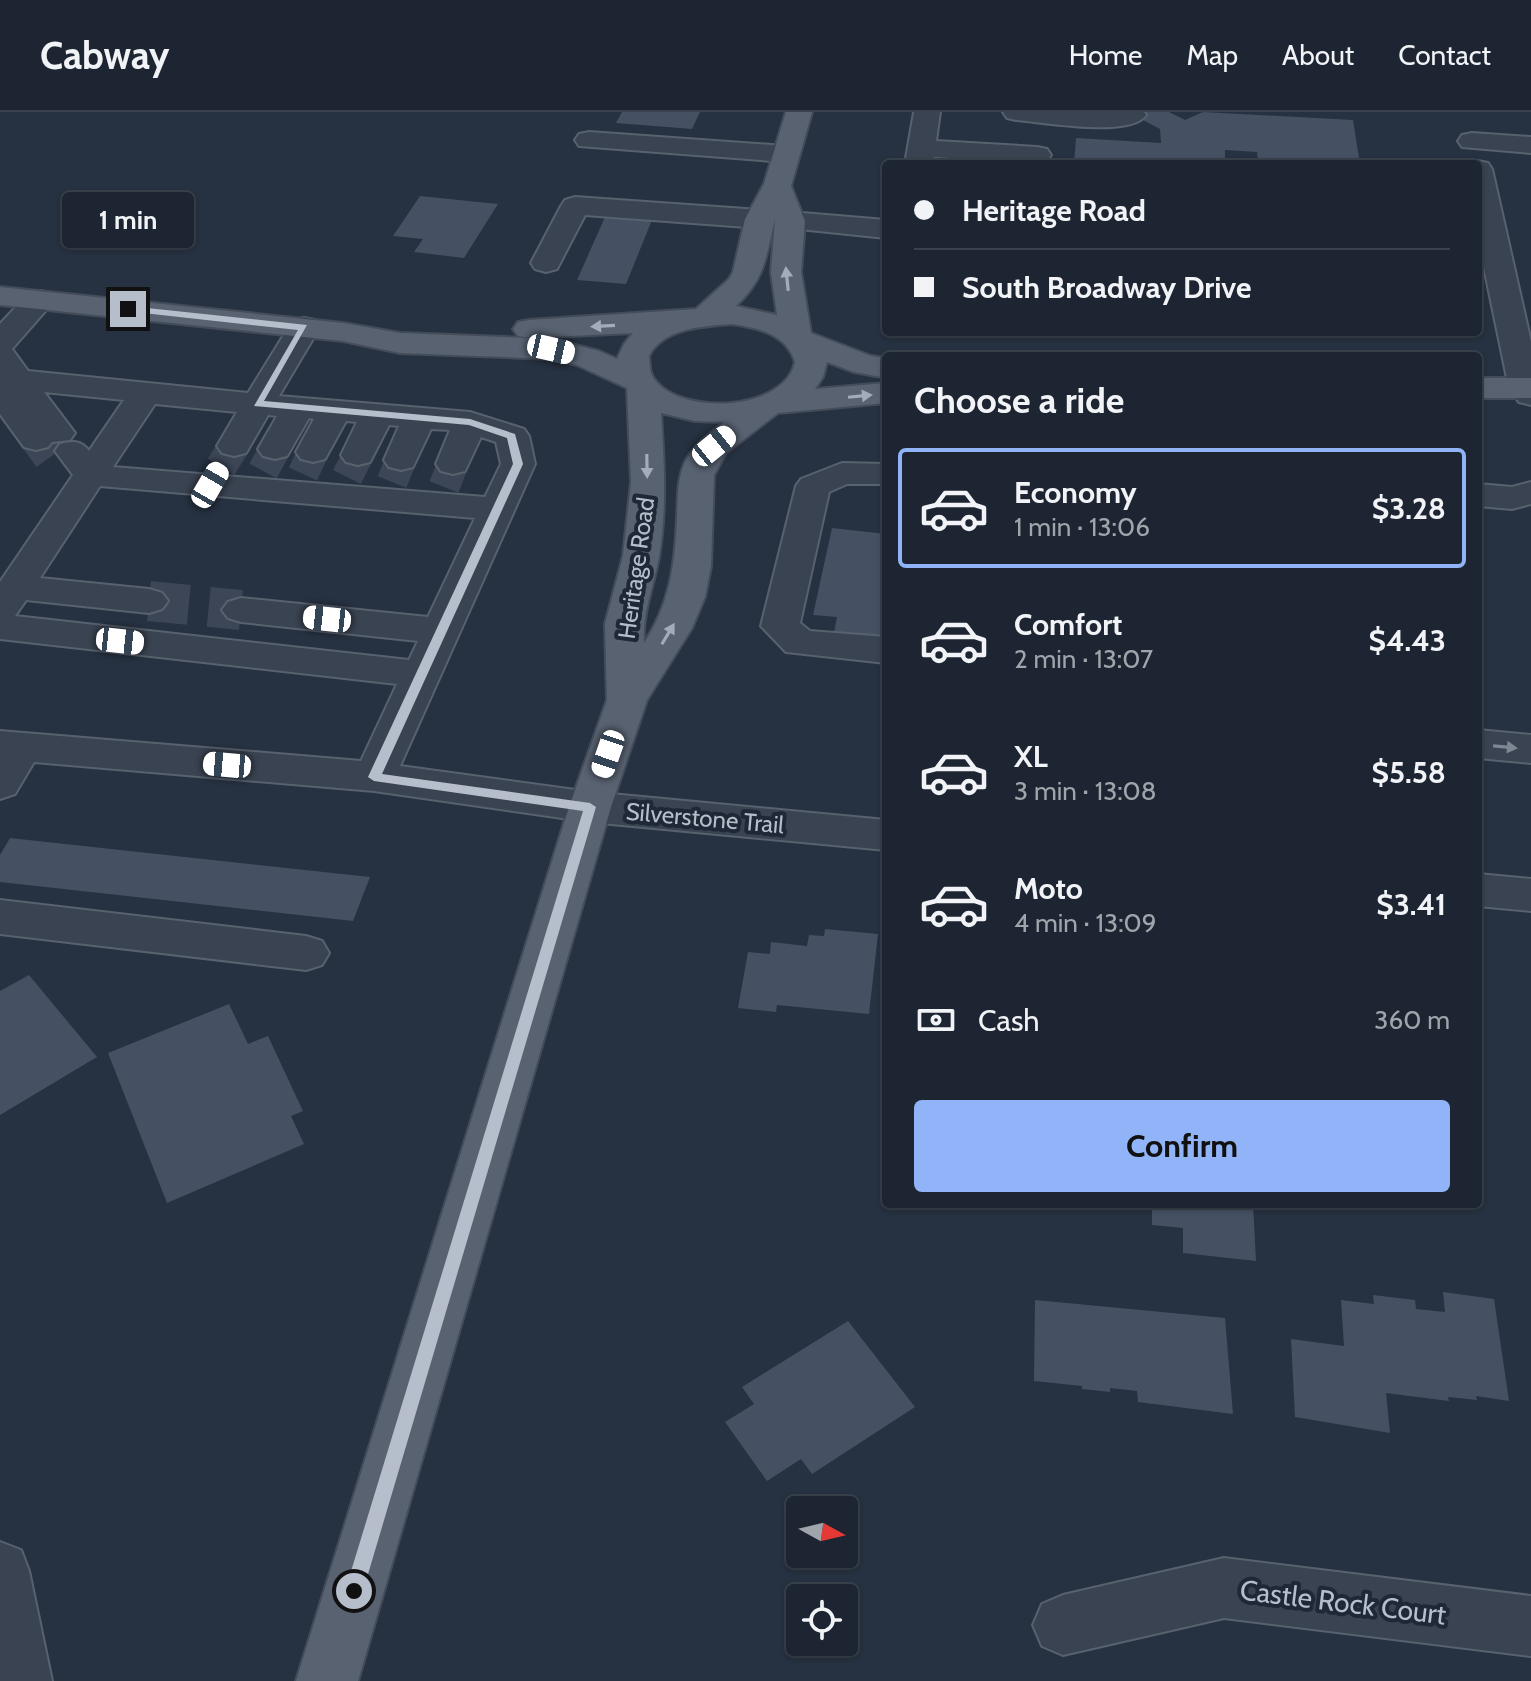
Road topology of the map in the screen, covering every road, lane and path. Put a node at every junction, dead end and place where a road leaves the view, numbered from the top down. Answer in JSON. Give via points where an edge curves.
{"nodes":[{"id":1,"x":799,"y":112,"type":"edge"},
{"id":2,"x":927,"y":112,"type":"edge"},
{"id":3,"x":1016,"y":112,"type":"edge"},
{"id":4,"x":1133,"y":115,"type":"dead end"},
{"id":5,"x":589,"y":140,"type":"dead end"},
{"id":6,"x":1531,"y":145,"type":"edge"},
{"id":7,"x":1474,"y":151,"type":"edge"},
{"id":8,"x":786,"y":154,"type":"junction"},
{"id":9,"x":1037,"y":155,"type":"dead end"},
{"id":10,"x":921,"y":156,"type":"edge"},
{"id":11,"x":1482,"y":186,"type":"edge"},
{"id":12,"x":775,"y":220,"type":"junction"},
{"id":13,"x":882,"y":229,"type":"edge"},
{"id":14,"x":546,"y":263,"type":"dead end"},
{"id":15,"x":0,"y":296,"type":"edge"},
{"id":16,"x":40,"y":300,"type":"junction"},
{"id":17,"x":694,"y":318,"type":"junction"},
{"id":18,"x":304,"y":327,"type":"junction"},
{"id":19,"x":343,"y":332,"type":"junction"},
{"id":20,"x":799,"y":338,"type":"junction"},
{"id":21,"x":0,"y":343,"type":"edge"},
{"id":22,"x":882,"y":367,"type":"edge"},
{"id":23,"x":9,"y":368,"type":"edge"},
{"id":24,"x":641,"y":384,"type":"junction"},
{"id":25,"x":1482,"y":388,"type":"edge"},
{"id":26,"x":1529,"y":390,"type":"edge"},
{"id":27,"x":145,"y":393,"type":"junction"},
{"id":28,"x":882,"y":393,"type":"edge"},
{"id":29,"x":258,"y":404,"type":"junction"},
{"id":30,"x":771,"y":404,"type":"junction"},
{"id":31,"x":298,"y":407,"type":"junction"},
{"id":32,"x":335,"y":410,"type":"junction"},
{"id":33,"x":378,"y":414,"type":"junction"},
{"id":34,"x":419,"y":418,"type":"junction"},
{"id":35,"x":470,"y":422,"type":"junction"},
{"id":36,"x":61,"y":451,"type":"junction"},
{"id":37,"x":222,"y":466,"type":"junction"},
{"id":38,"x":264,"y":469,"type":"junction"},
{"id":39,"x":303,"y":473,"type":"junction"},
{"id":40,"x":882,"y":474,"type":"edge"},
{"id":41,"x":348,"y":476,"type":"junction"},
{"id":42,"x":392,"y":480,"type":"junction"},
{"id":43,"x":445,"y":485,"type":"junction"},
{"id":44,"x":1531,"y":493,"type":"edge"},
{"id":45,"x":1482,"y":495,"type":"edge"},
{"id":46,"x":497,"y":509,"type":"junction"},
{"id":47,"x":8,"y":598,"type":"edge"},
{"id":48,"x":149,"y":601,"type":"tunnel mouth"},
{"id":49,"x":241,"y":610,"type":"tunnel mouth"},
{"id":50,"x":0,"y":627,"type":"edge"},
{"id":51,"x":441,"y":631,"type":"junction"},
{"id":52,"x":882,"y":650,"type":"edge"},
{"id":53,"x":421,"y":674,"type":"junction"},
{"id":54,"x":627,"y":700,"type":"junction"},
{"id":55,"x":1482,"y":744,"type":"edge"},
{"id":56,"x":11,"y":746,"type":"edge"},
{"id":57,"x":1531,"y":749,"type":"edge"},
{"id":58,"x":374,"y":777,"type":"junction"},
{"id":59,"x":0,"y":784,"type":"edge"},
{"id":60,"x":590,"y":807,"type":"junction"},
{"id":61,"x":882,"y":835,"type":"edge"},
{"id":62,"x":1482,"y":890,"type":"edge"},
{"id":63,"x":1531,"y":895,"type":"edge"},
{"id":64,"x":0,"y":917,"type":"edge"},
{"id":65,"x":306,"y":953,"type":"dead end"},
{"id":66,"x":0,"y":1571,"type":"edge"},
{"id":67,"x":1063,"y":1625,"type":"dead end"},
{"id":68,"x":1531,"y":1626,"type":"edge"},
{"id":69,"x":21,"y":1681,"type":"edge"},
{"id":70,"x":327,"y":1681,"type":"edge"}],
"edges":[{"from":1,"to":8,"type":"main road"},
{"from":2,"to":10,"type":"street"},
{"from":3,"to":4,"type":"street","via":[[1118,120]]},
{"from":5,"to":8,"type":"street"},
{"from":6,"to":7,"type":"street"},
{"from":8,"to":12,"type":"main road"},
{"from":9,"to":10,"type":"street"},
{"from":11,"to":26,"type":"street"},
{"from":12,"to":13,"type":"street"},
{"from":12,"to":14,"type":"street","via":[[575,206]]},
{"from":12,"to":17,"type":"main road","via":[[742,284]]},
{"from":20,"to":12,"type":"main road","one_way":true},
{"from":15,"to":16,"type":"main road"},
{"from":16,"to":18,"type":"main road"},
{"from":16,"to":21,"type":"street"},
{"from":17,"to":19,"type":"main road","one_way":true,"via":[[526,329],[407,325]]},
{"from":17,"to":20,"type":"main road","via":[[756,319]]},
{"from":17,"to":24,"type":"main road","name":"Heritage Road","via":[[662,328],[640,345],[633,359]]},
{"from":18,"to":19,"type":"main road"},
{"from":18,"to":29,"type":"street"},
{"from":19,"to":24,"type":"main road","via":[[400,343],[551,349],[588,358]]},
{"from":20,"to":22,"type":"main road"},
{"from":20,"to":30,"type":"main road","name":"Heritage Road","via":[[811,362],[808,377]]},
{"from":23,"to":27,"type":"street"},
{"from":23,"to":36,"type":"street","via":[[7,400]]},
{"from":24,"to":30,"type":"main road","via":[[660,400],[697,411],[725,413]]},
{"from":24,"to":54,"type":"main road","name":"Heritage Road","one_way":true,"via":[[648,482],[641,556],[624,624]]},
{"from":25,"to":26,"type":"main road"},
{"from":27,"to":29,"type":"street"},
{"from":27,"to":36,"type":"street"},
{"from":30,"to":28,"type":"main road","one_way":true},
{"from":29,"to":31,"type":"street"},
{"from":29,"to":37,"type":"street"},
{"from":54,"to":30,"type":"main road","name":"Heritage Road","one_way":true,"via":[[673,628],[686,597],[693,566],[697,475],[703,460]]},
{"from":31,"to":32,"type":"street"},
{"from":31,"to":38,"type":"street"},
{"from":32,"to":33,"type":"street"},
{"from":32,"to":39,"type":"street"},
{"from":33,"to":34,"type":"street"},
{"from":33,"to":41,"type":"street"},
{"from":34,"to":35,"type":"street"},
{"from":34,"to":42,"type":"street"},
{"from":35,"to":43,"type":"street"},
{"from":35,"to":46,"type":"street","via":[[512,436],[518,464]]},
{"from":36,"to":37,"type":"street"},
{"from":36,"to":47,"type":"street"},
{"from":37,"to":38,"type":"street"},
{"from":38,"to":39,"type":"street"},
{"from":39,"to":41,"type":"street"},
{"from":40,"to":52,"type":"street","via":[[842,473],[813,486],[780,626],[800,643]]},
{"from":41,"to":42,"type":"street"},
{"from":42,"to":43,"type":"street"},
{"from":43,"to":46,"type":"street"},
{"from":44,"to":45,"type":"street","via":[[1512,498]]},
{"from":46,"to":51,"type":"street"},
{"from":47,"to":48,"type":"street"},
{"from":49,"to":51,"type":"street"},
{"from":50,"to":53,"type":"street"},
{"from":51,"to":53,"type":"street"},
{"from":53,"to":58,"type":"street"},
{"from":54,"to":60,"type":"main road","name":"Heritage Road"},
{"from":55,"to":57,"type":"street","one_way":true},
{"from":56,"to":58,"type":"street","name":"Silverstone Trail"},
{"from":56,"to":59,"type":"street"},
{"from":58,"to":60,"type":"street","name":"Silverstone Trail"},
{"from":60,"to":61,"type":"street","name":"Silverstone Trail"},
{"from":60,"to":70,"type":"main road","name":"Heritage Road"},
{"from":62,"to":63,"type":"street"},
{"from":64,"to":65,"type":"street"},
{"from":66,"to":69,"type":"street"},
{"from":67,"to":68,"type":"street","name":"Castle Rock Court","via":[[1224,1588]]}]}
